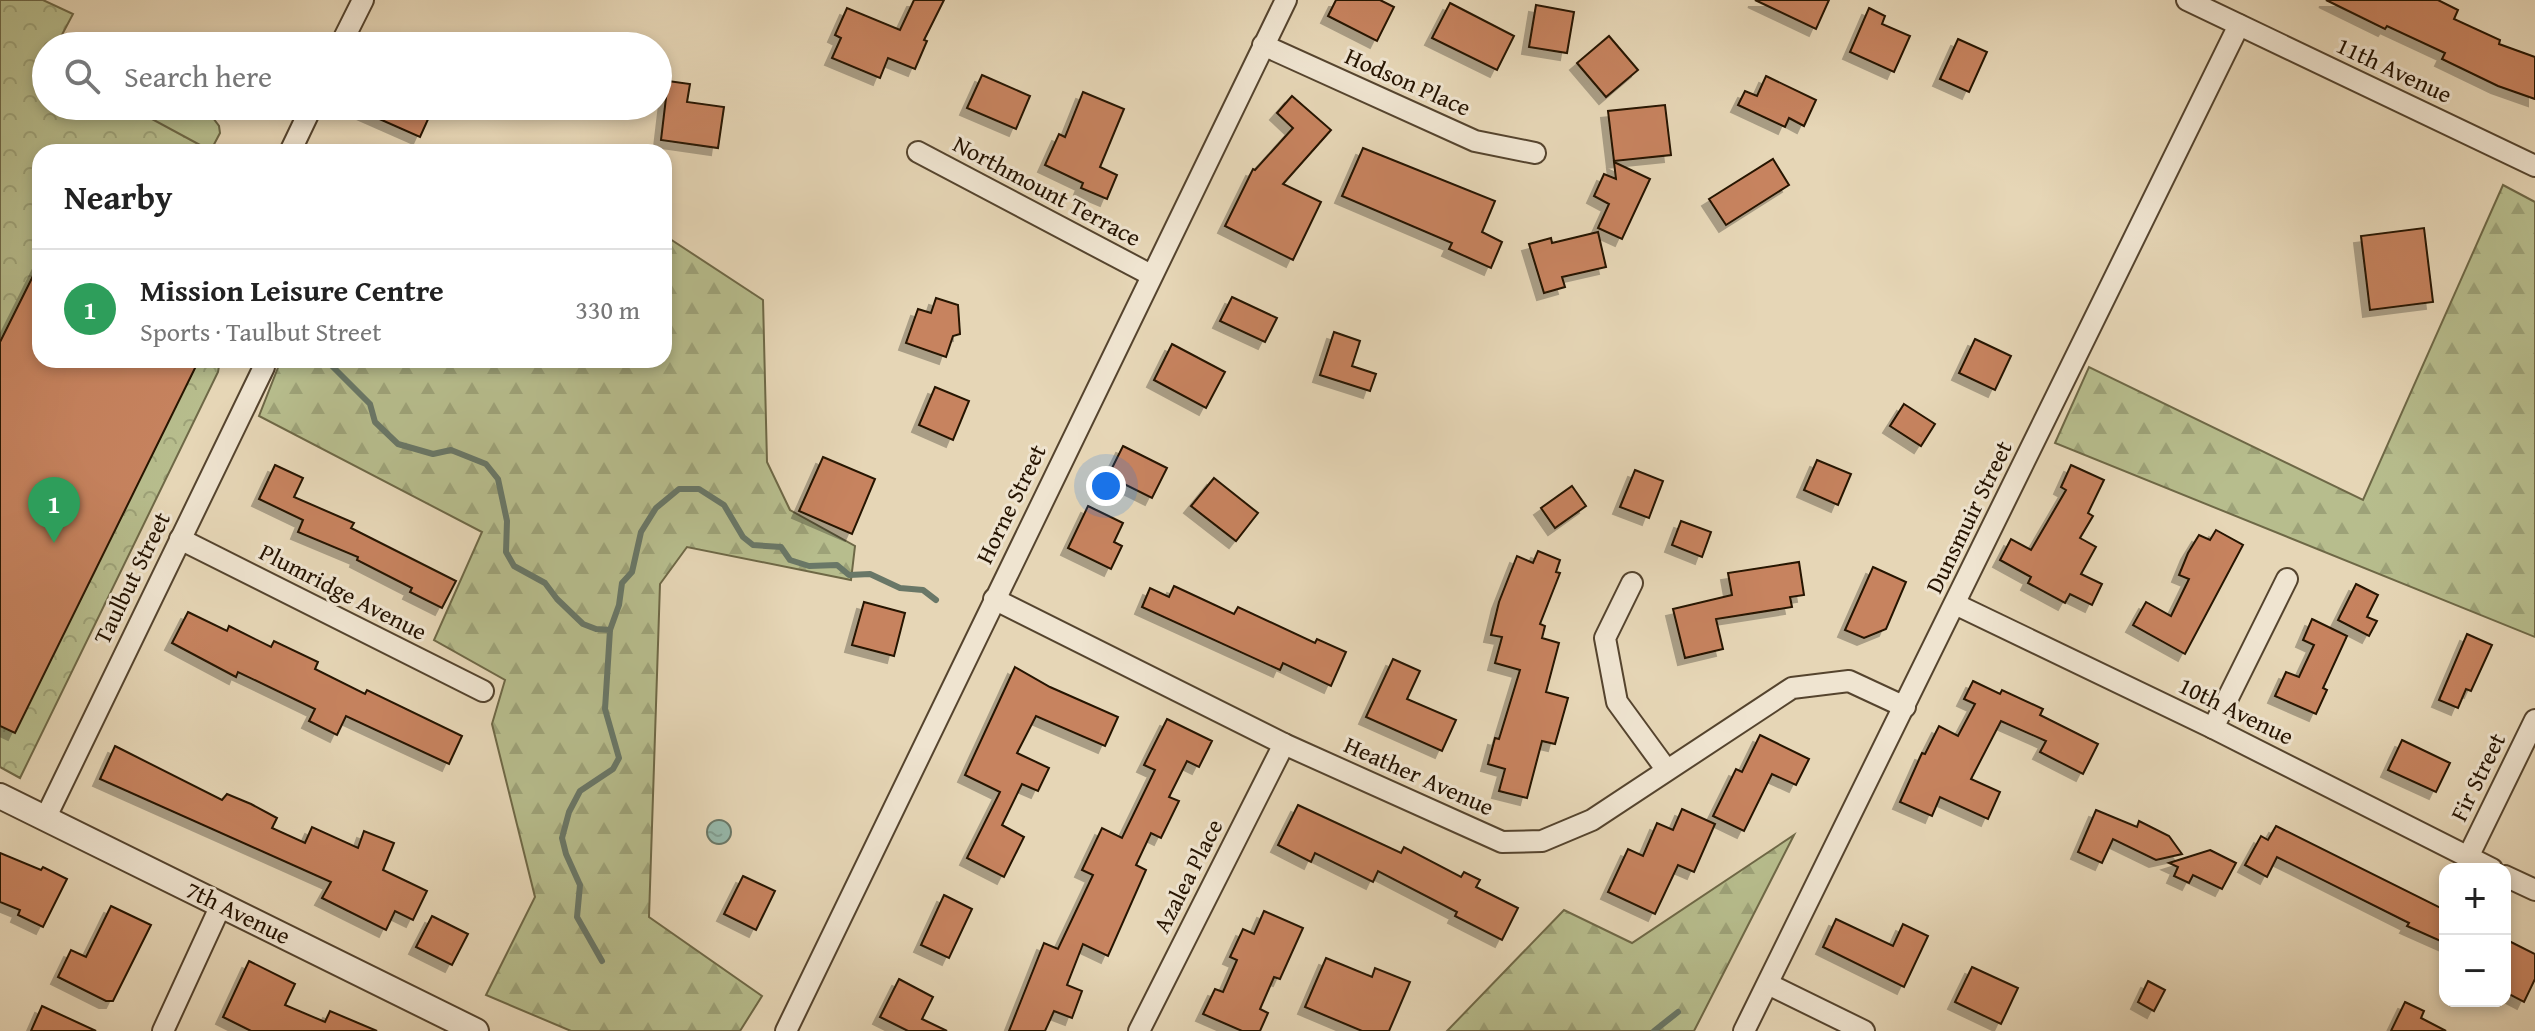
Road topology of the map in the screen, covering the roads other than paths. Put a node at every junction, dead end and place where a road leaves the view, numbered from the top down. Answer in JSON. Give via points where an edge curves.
{"nodes":[{"id":1,"x":363,"y":0,"type":"edge"},
{"id":2,"x":1286,"y":0,"type":"edge"},
{"id":3,"x":2187,"y":0,"type":"edge"},
{"id":4,"x":2239,"y":25,"type":"junction"},
{"id":5,"x":347,"y":32,"type":"edge"},
{"id":6,"x":1263,"y":45,"type":"junction"},
{"id":7,"x":305,"y":120,"type":"edge"},
{"id":8,"x":294,"y":144,"type":"edge"},
{"id":9,"x":918,"y":152,"type":"dead end"},
{"id":10,"x":1535,"y":153,"type":"dead end"},
{"id":11,"x":2535,"y":166,"type":"edge"},
{"id":12,"x":1151,"y":275,"type":"junction"},
{"id":13,"x":264,"y":368,"type":"edge"},
{"id":14,"x":180,"y":539,"type":"junction"},
{"id":15,"x":2287,"y":579,"type":"dead end"},
{"id":16,"x":1632,"y":583,"type":"dead end"},
{"id":17,"x":994,"y":599,"type":"junction"},
{"id":18,"x":1955,"y":604,"type":"junction"},
{"id":19,"x":483,"y":691,"type":"dead end"},
{"id":20,"x":1905,"y":707,"type":"junction"},
{"id":21,"x":2535,"y":720,"type":"edge"},
{"id":22,"x":2213,"y":728,"type":"junction"},
{"id":23,"x":1284,"y":744,"type":"junction"},
{"id":24,"x":1666,"y":769,"type":"junction"},
{"id":25,"x":0,"y":796,"type":"edge"},
{"id":26,"x":45,"y":819,"type":"junction"},
{"id":27,"x":2468,"y":857,"type":"junction"},
{"id":28,"x":2480,"y":863,"type":"edge"},
{"id":29,"x":2511,"y":879,"type":"edge"},
{"id":30,"x":2535,"y":890,"type":"edge"},
{"id":31,"x":221,"y":905,"type":"junction"},
{"id":32,"x":1768,"y":984,"type":"junction"},
{"id":33,"x":163,"y":1031,"type":"edge"},
{"id":34,"x":476,"y":1031,"type":"edge"},
{"id":35,"x":786,"y":1031,"type":"edge"},
{"id":36,"x":1139,"y":1031,"type":"edge"},
{"id":37,"x":1744,"y":1031,"type":"edge"},
{"id":38,"x":1864,"y":1031,"type":"edge"}],
"edges":[{"from":1,"to":5,"type":"street"},
{"from":2,"to":6,"type":"street","name":"Horne Street"},
{"from":3,"to":4,"type":"street","name":"11th Avenue"},
{"from":4,"to":11,"type":"street","name":"11th Avenue"},
{"from":4,"to":18,"type":"street","name":"Dunsmuir Street"},
{"from":6,"to":10,"type":"street","name":"Hodson Place","via":[[1475,141]]},
{"from":6,"to":12,"type":"street","name":"Horne Street"},
{"from":7,"to":8,"type":"street"},
{"from":9,"to":12,"type":"street","name":"Northmount Terrace"},
{"from":12,"to":17,"type":"street","name":"Horne Street"},
{"from":13,"to":14,"type":"street","name":"Taulbut Street"},
{"from":14,"to":19,"type":"street","name":"Plumridge Avenue"},
{"from":14,"to":26,"type":"street","name":"Taulbut Street"},
{"from":15,"to":22,"type":"street"},
{"from":16,"to":24,"type":"street","via":[[1605,638],[1614,689],[1617,702]]},
{"from":17,"to":23,"type":"street","name":"Heather Avenue"},
{"from":17,"to":35,"type":"street","name":"Horne Street"},
{"from":18,"to":20,"type":"street","name":"Dunsmuir Street"},
{"from":18,"to":22,"type":"street","name":"10th Avenue"},
{"from":20,"to":24,"type":"street","name":"Heather Avenue","via":[[1849,681],[1792,688]]},
{"from":20,"to":32,"type":"street","name":"Dunsmuir Street"},
{"from":21,"to":27,"type":"street","name":"Fir Street"},
{"from":22,"to":27,"type":"street","name":"10th Avenue"},
{"from":23,"to":24,"type":"street","name":"Heather Avenue","via":[[1502,842],[1542,841],[1592,820]]},
{"from":23,"to":36,"type":"street","name":"Azalea Place"},
{"from":25,"to":26,"type":"street","name":"7th Avenue"},
{"from":26,"to":31,"type":"street","name":"7th Avenue"},
{"from":27,"to":28,"type":"street","name":"10th Avenue"},
{"from":29,"to":30,"type":"street"},
{"from":31,"to":33,"type":"street"},
{"from":31,"to":34,"type":"street","name":"7th Avenue"},
{"from":32,"to":37,"type":"street","name":"Dunsmuir Street"},
{"from":32,"to":38,"type":"street"}]}
